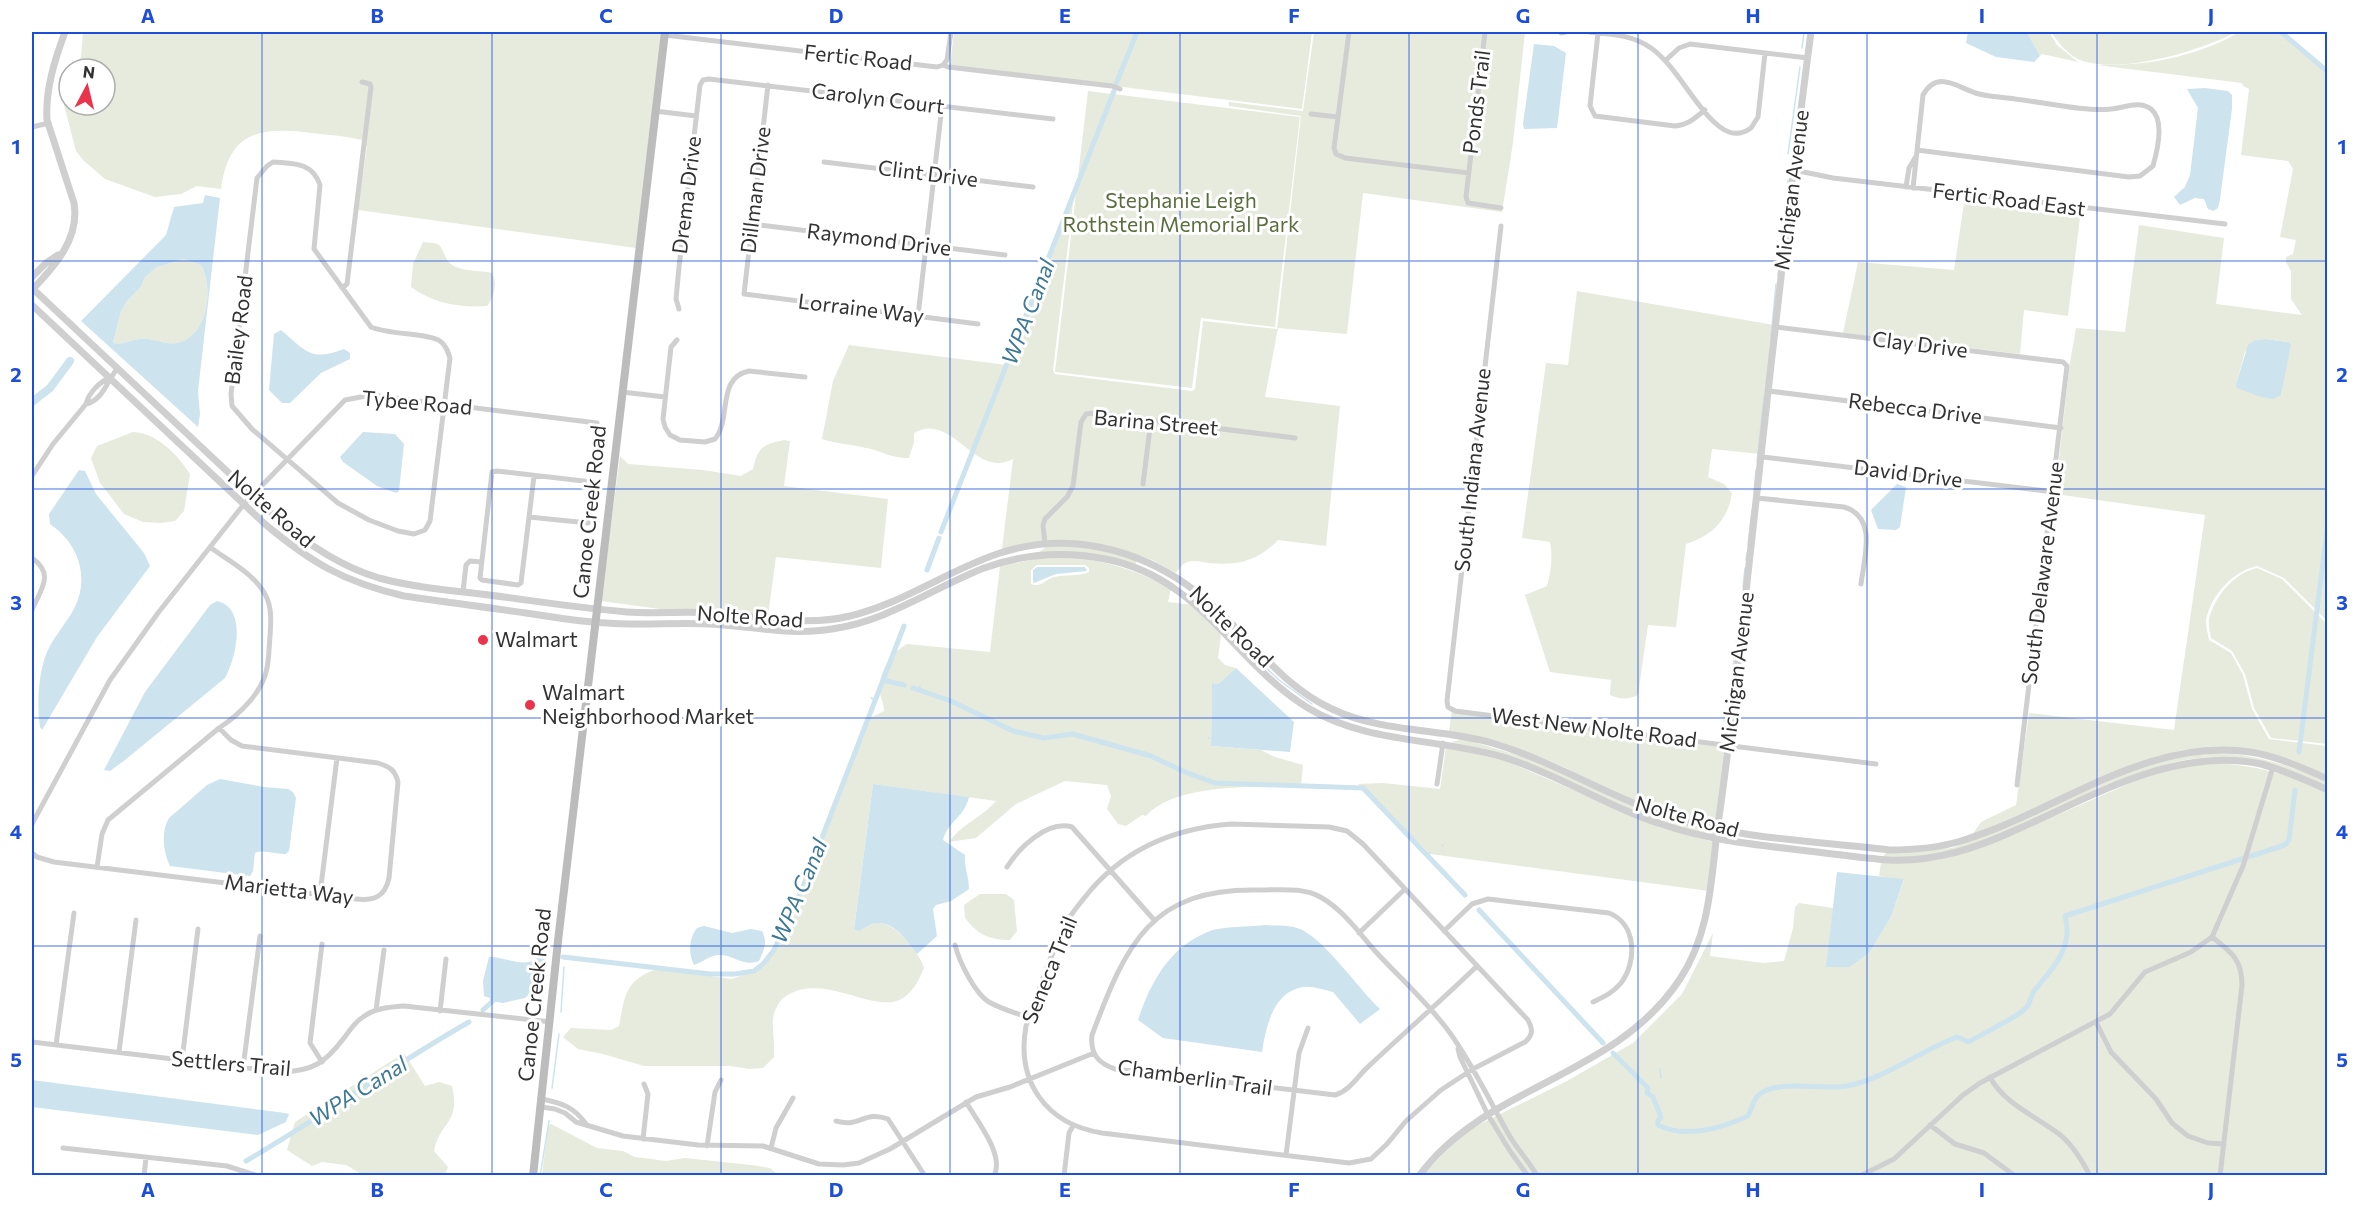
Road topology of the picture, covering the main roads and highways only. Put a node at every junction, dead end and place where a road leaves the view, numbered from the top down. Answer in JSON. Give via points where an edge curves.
{"nodes":[{"id":1,"x":665,"y":33,"type":"edge"},
{"id":2,"x":533,"y":1176,"type":"edge"}],
"edges":[{"from":1,"to":2,"type":"main road","name":"Canoe Creek Road"}]}
